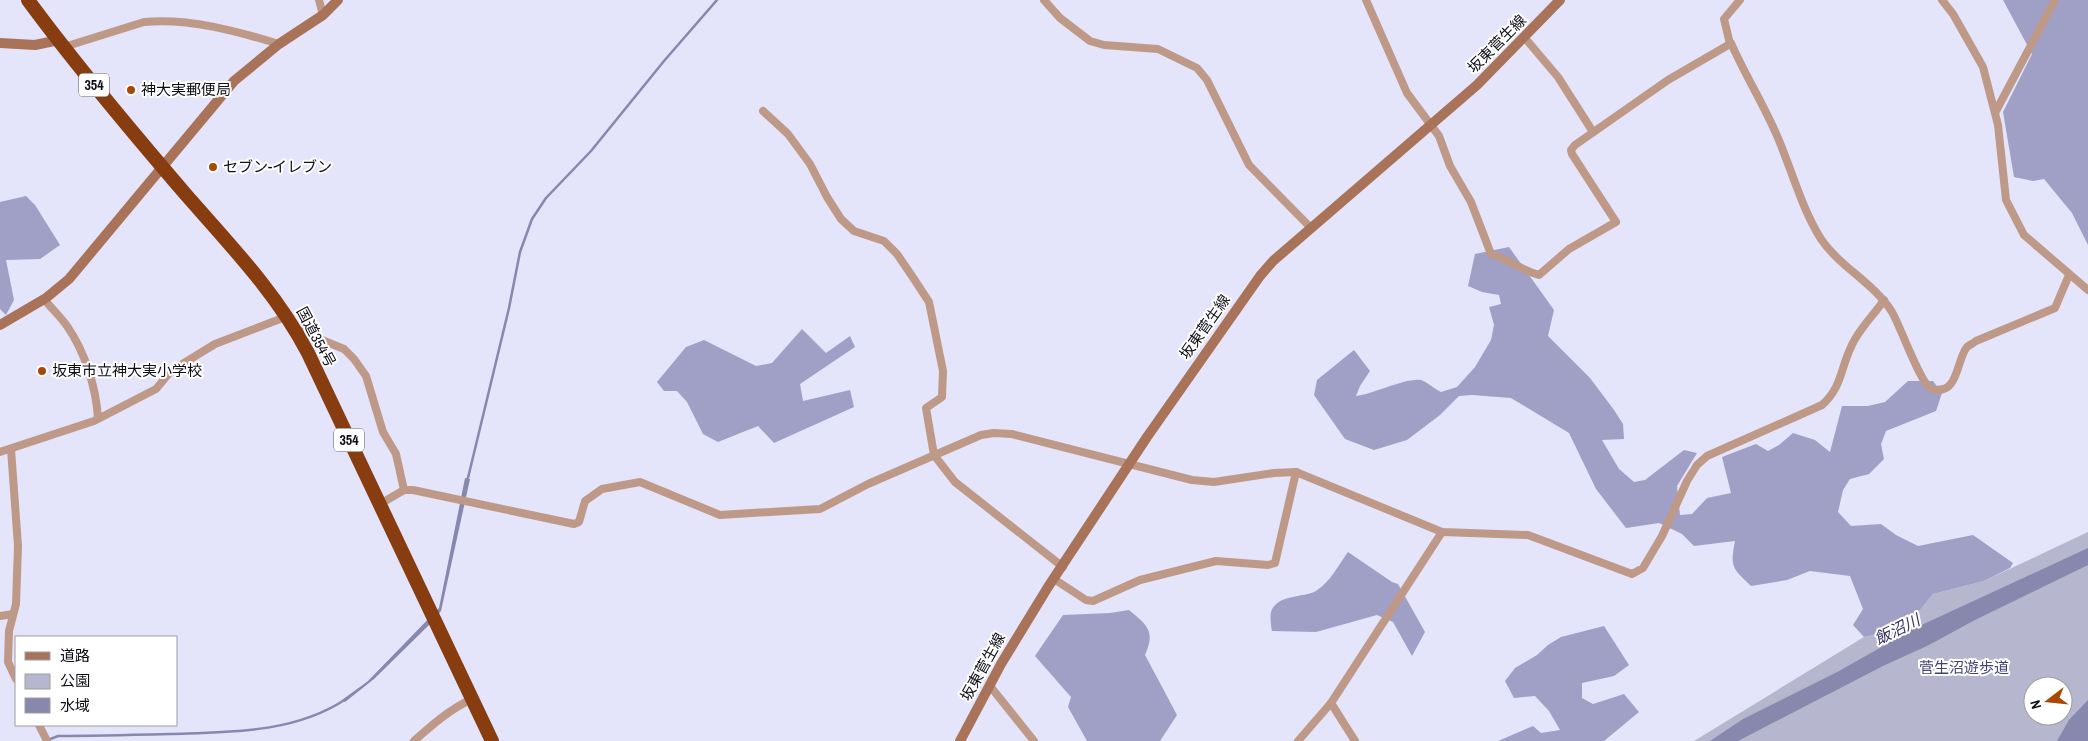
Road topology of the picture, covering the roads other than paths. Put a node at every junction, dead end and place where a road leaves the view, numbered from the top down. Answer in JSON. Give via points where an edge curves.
{"nodes":[{"id":1,"x":28,"y":0,"type":"edge"},
{"id":2,"x":319,"y":0,"type":"edge"},
{"id":3,"x":338,"y":0,"type":"edge"},
{"id":4,"x":1044,"y":0,"type":"edge"},
{"id":5,"x":1366,"y":0,"type":"edge"},
{"id":6,"x":1740,"y":0,"type":"edge"},
{"id":7,"x":1942,"y":0,"type":"edge"},
{"id":8,"x":2055,"y":0,"type":"edge"},
{"id":9,"x":1555,"y":2,"type":"edge"},
{"id":10,"x":323,"y":15,"type":"junction"},
{"id":11,"x":1525,"y":38,"type":"junction"},
{"id":12,"x":0,"y":43,"type":"edge"},
{"id":13,"x":62,"y":44,"type":"junction"},
{"id":14,"x":279,"y":44,"type":"junction"},
{"id":15,"x":1730,"y":44,"type":"junction"},
{"id":16,"x":763,"y":111,"type":"dead end"},
{"id":17,"x":1996,"y":111,"type":"junction"},
{"id":18,"x":1431,"y":126,"type":"junction"},
{"id":19,"x":1593,"y":132,"type":"junction"},
{"id":20,"x":162,"y":167,"type":"junction"},
{"id":21,"x":1311,"y":228,"type":"junction"},
{"id":22,"x":2069,"y":275,"type":"junction"},
{"id":23,"x":2088,"y":290,"type":"edge"},
{"id":24,"x":44,"y":299,"type":"junction"},
{"id":25,"x":1884,"y":300,"type":"junction"},
{"id":26,"x":288,"y":316,"type":"junction"},
{"id":27,"x":0,"y":325,"type":"edge"},
{"id":28,"x":295,"y":329,"type":"junction"},
{"id":29,"x":98,"y":418,"type":"junction"},
{"id":30,"x":11,"y":449,"type":"junction"},
{"id":31,"x":0,"y":452,"type":"edge"},
{"id":32,"x":934,"y":455,"type":"junction"},
{"id":33,"x":1130,"y":464,"type":"junction"},
{"id":34,"x":1296,"y":472,"type":"junction"},
{"id":35,"x":404,"y":490,"type":"junction"},
{"id":36,"x":380,"y":504,"type":"junction"},
{"id":37,"x":1442,"y":532,"type":"junction"},
{"id":38,"x":1062,"y":568,"type":"junction"},
{"id":39,"x":1054,"y":579,"type":"junction"},
{"id":40,"x":13,"y":614,"type":"junction"},
{"id":41,"x":0,"y":616,"type":"edge"},
{"id":42,"x":15,"y":677,"type":"edge"},
{"id":43,"x":990,"y":686,"type":"junction"},
{"id":44,"x":472,"y":699,"type":"junction"},
{"id":45,"x":1331,"y":703,"type":"junction"},
{"id":46,"x":40,"y":726,"type":"edge"},
{"id":47,"x":47,"y":741,"type":"edge"},
{"id":48,"x":414,"y":741,"type":"edge"},
{"id":49,"x":492,"y":741,"type":"edge"},
{"id":50,"x":960,"y":741,"type":"edge"},
{"id":51,"x":1034,"y":741,"type":"edge"},
{"id":52,"x":1298,"y":741,"type":"edge"},
{"id":53,"x":1355,"y":741,"type":"edge"}],
"edges":[{"from":1,"to":13,"type":"highway","name":"国道354号","number":"354"},
{"from":2,"to":10,"type":"street"},
{"from":3,"to":10,"type":"main road"},
{"from":4,"to":21,"type":"street","via":[[1060,18],[1090,41],[1158,49],[1197,68],[1207,80],[1249,165]]},
{"from":5,"to":18,"type":"street","via":[[1407,93]]},
{"from":6,"to":15,"type":"street","via":[[1724,19]]},
{"from":7,"to":17,"type":"street","via":[[1983,67]]},
{"from":8,"to":17,"type":"street"},
{"from":9,"to":11,"type":"main road","name":"坂東菅生線"},
{"from":10,"to":14,"type":"main road"},
{"from":11,"to":18,"type":"main road","name":"坂東菅生線"},
{"from":11,"to":19,"type":"street","via":[[1558,77]]},
{"from":12,"to":13,"type":"main road"},
{"from":13,"to":14,"type":"street","via":[[157,21],[223,28]]},
{"from":13,"to":20,"type":"highway","name":"国道354号","number":"354"},
{"from":14,"to":20,"type":"main road","via":[[234,81]]},
{"from":15,"to":19,"type":"street","via":[[1668,80]]},
{"from":15,"to":25,"type":"street","via":[[1777,136],[1821,239]]},
{"from":16,"to":32,"type":"street","via":[[788,134],[810,164],[841,219],[854,231],[884,241],[897,254],[929,302],[943,371],[942,397],[926,408]]},
{"from":17,"to":22,"type":"street","via":[[2006,200],[2024,235]]},
{"from":18,"to":19,"type":"street","via":[[1439,136],[1450,166],[1470,202],[1491,254],[1539,276],[1569,249],[1616,222],[1572,154],[1575,145]]},
{"from":18,"to":21,"type":"main road","name":"坂東菅生線"},
{"from":20,"to":24,"type":"main road","via":[[69,279]]},
{"from":20,"to":26,"type":"highway","name":"国道354号","number":"354"},
{"from":21,"to":33,"type":"main road","name":"坂東菅生線","via":[[1260,276]]},
{"from":22,"to":23,"type":"street"},
{"from":22,"to":25,"type":"street","via":[[2055,308],[1966,348],[1953,382],[1946,388],[1927,386],[1894,314]]},
{"from":24,"to":27,"type":"main road"},
{"from":24,"to":29,"type":"street","via":[[77,342],[94,389]]},
{"from":25,"to":37,"type":"street","via":[[1851,347],[1832,396],[1822,405],[1707,456],[1687,481],[1662,536],[1643,568],[1632,574],[1528,535]]},
{"from":26,"to":28,"type":"highway","name":"国道354号","number":"354"},
{"from":26,"to":29,"type":"street","via":[[215,344],[171,371],[156,389]]},
{"from":28,"to":35,"type":"street","via":[[344,349],[366,376],[382,432],[396,454]]},
{"from":28,"to":36,"type":"highway","name":"国道354号","number":"354"},
{"from":29,"to":30,"type":"street"},
{"from":30,"to":31,"type":"street"},
{"from":30,"to":40,"type":"street","via":[[18,546]]},
{"from":32,"to":33,"type":"street","via":[[981,435],[994,433],[1012,434]]},
{"from":32,"to":35,"type":"street","via":[[820,509],[720,516],[640,482],[602,489],[585,502],[579,522],[574,524]]},
{"from":32,"to":38,"type":"street","via":[[955,482]]},
{"from":33,"to":34,"type":"street","via":[[1192,480],[1214,482]]},
{"from":33,"to":38,"type":"main road","name":"坂東菅生線"},
{"from":34,"to":37,"type":"street"},
{"from":34,"to":39,"type":"street","via":[[1275,563],[1216,561],[1140,580],[1093,601],[1086,600]]},
{"from":35,"to":36,"type":"street"},
{"from":36,"to":44,"type":"highway","name":"国道354号","number":"354"},
{"from":37,"to":45,"type":"street"},
{"from":38,"to":39,"type":"main road","name":"坂東菅生線"},
{"from":39,"to":43,"type":"main road","name":"坂東菅生線"},
{"from":40,"to":41,"type":"street"},
{"from":40,"to":42,"type":"street","via":[[8,662]]},
{"from":43,"to":50,"type":"main road","name":"坂東菅生線"},
{"from":43,"to":51,"type":"street"},
{"from":44,"to":48,"type":"street","via":[[453,709]]},
{"from":44,"to":49,"type":"highway","name":"国道354号","number":"354"},
{"from":45,"to":52,"type":"street"},
{"from":45,"to":53,"type":"street"},
{"from":46,"to":47,"type":"street"}]}
